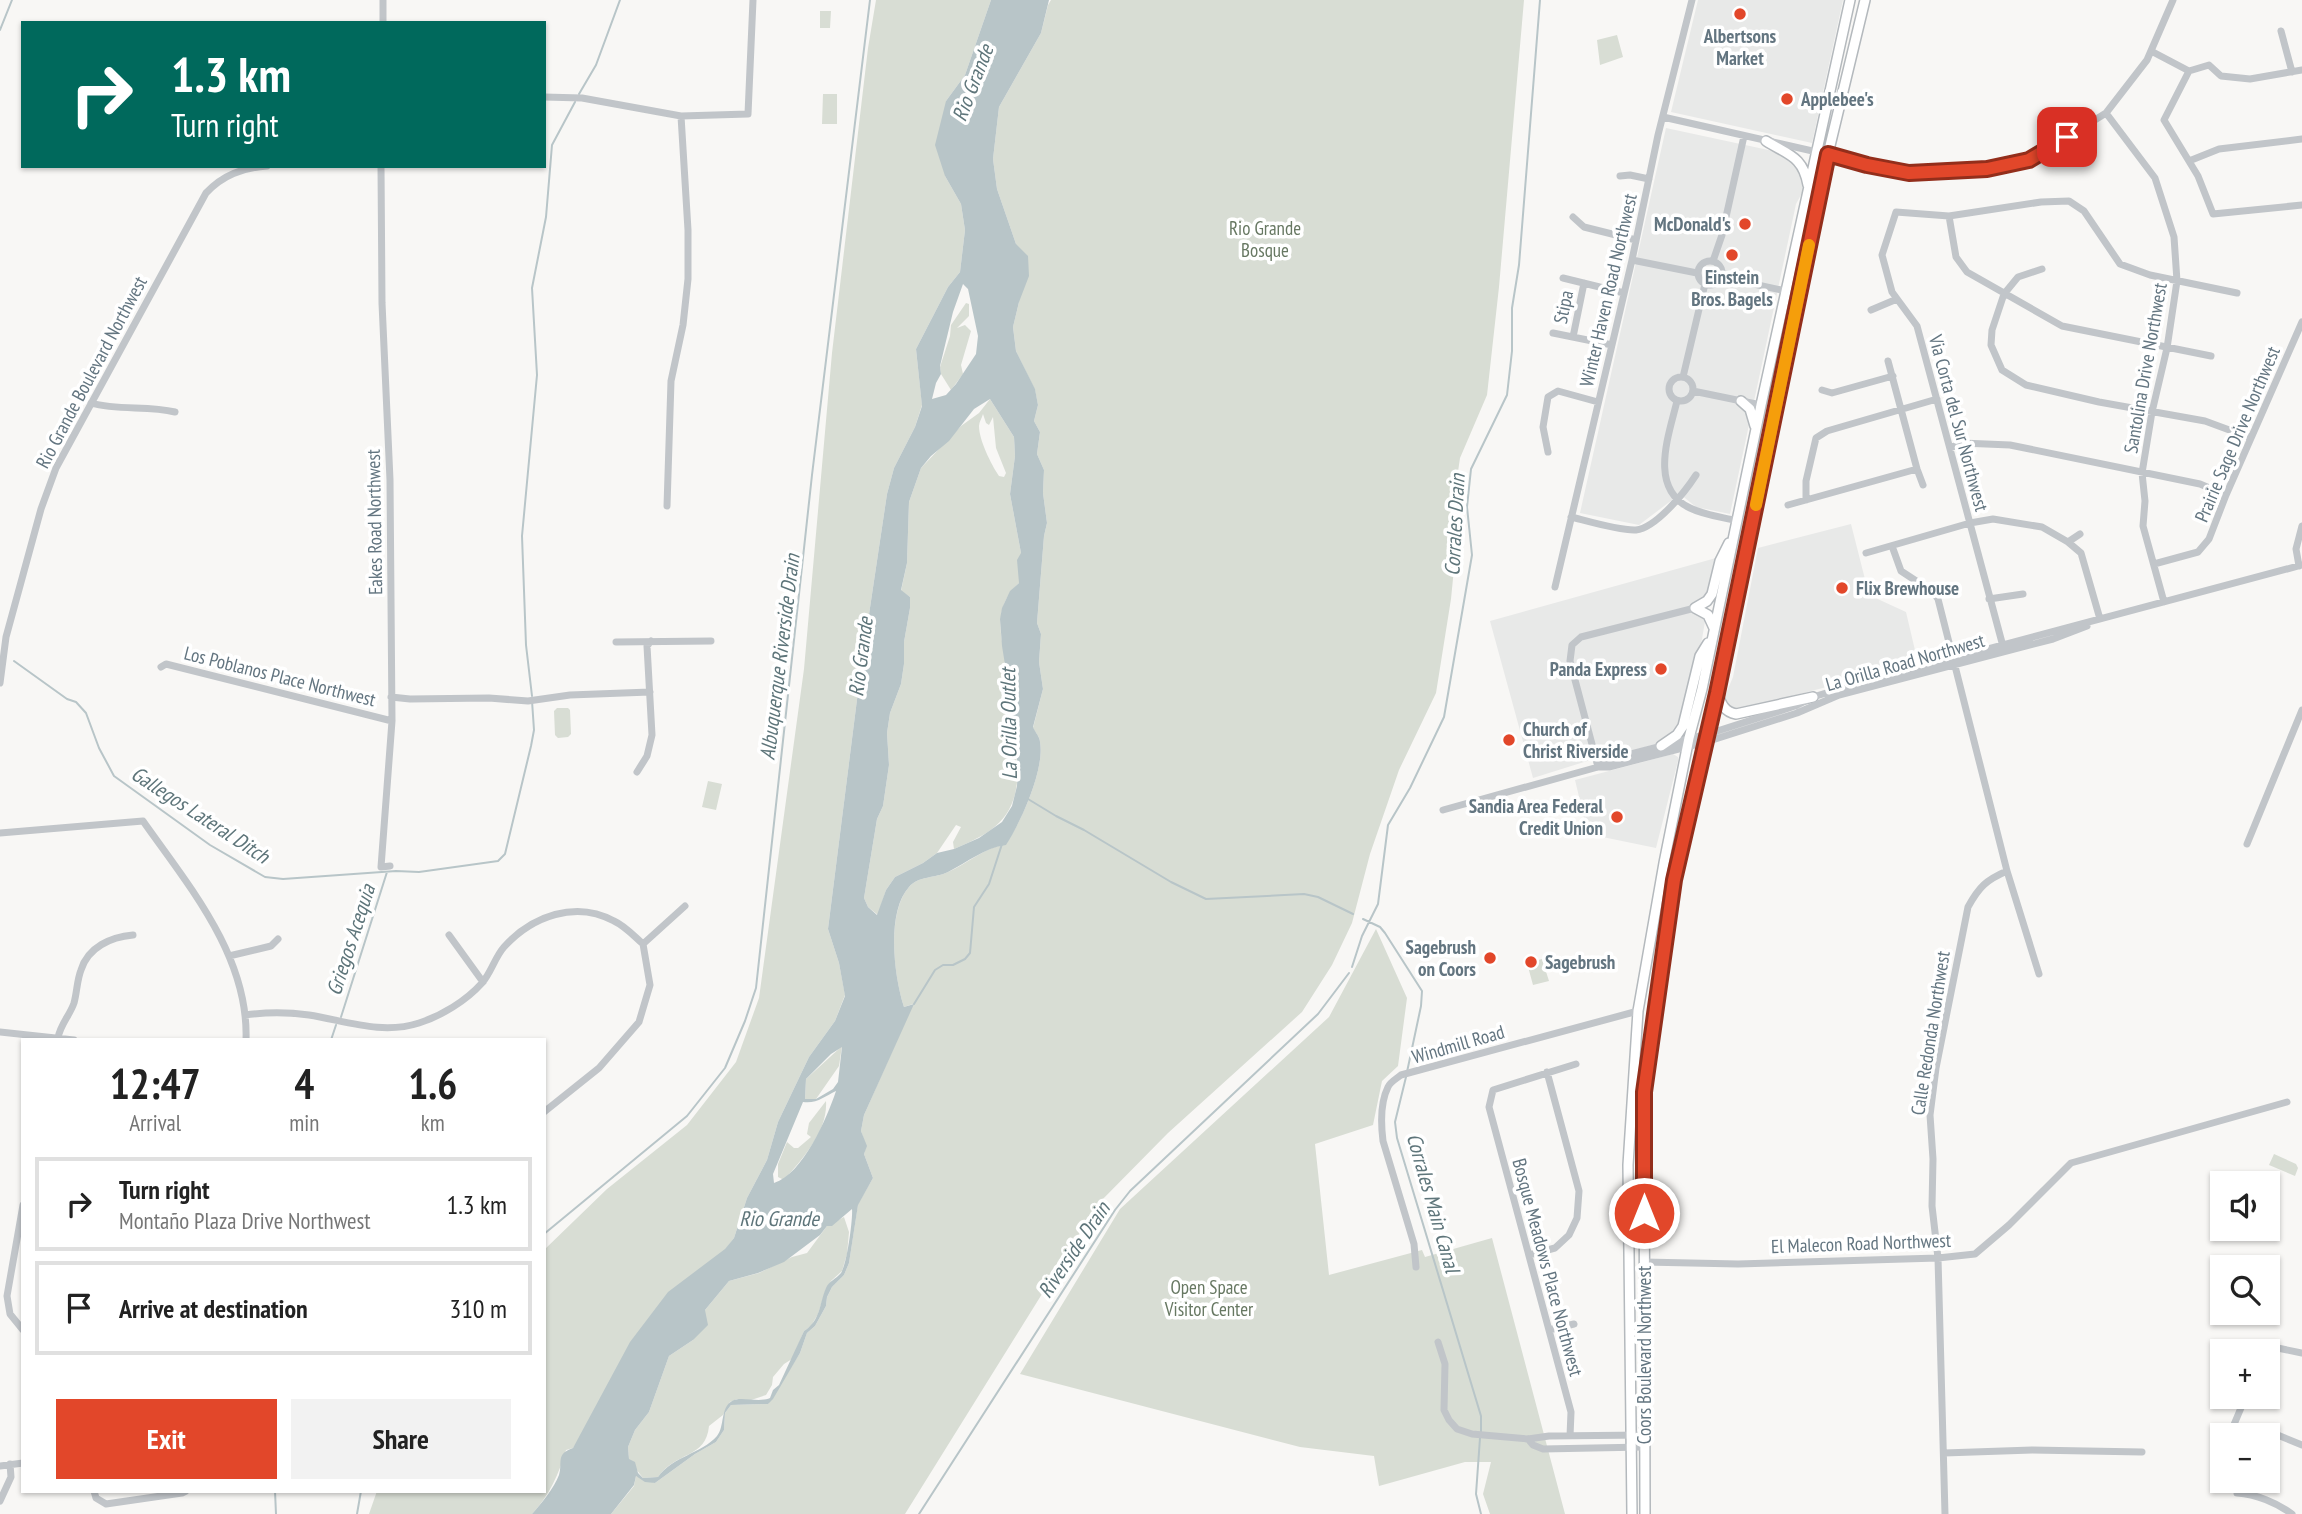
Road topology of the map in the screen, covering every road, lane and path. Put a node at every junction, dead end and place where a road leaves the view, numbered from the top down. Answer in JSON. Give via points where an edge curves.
{"nodes":[{"id":1,"x":383,"y":0,"type":"edge"},
{"id":2,"x":754,"y":0,"type":"edge"},
{"id":3,"x":1692,"y":0,"type":"edge"},
{"id":4,"x":1850,"y":0,"type":"edge"},
{"id":5,"x":1865,"y":0,"type":"edge"},
{"id":6,"x":2173,"y":0,"type":"edge"},
{"id":7,"x":383,"y":21,"type":"edge"},
{"id":8,"x":2281,"y":31,"type":"dead end"},
{"id":9,"x":2151,"y":51,"type":"junction"},
{"id":10,"x":2302,"y":70,"type":"edge"},
{"id":11,"x":2189,"y":71,"type":"junction"},
{"id":12,"x":2292,"y":72,"type":"junction"},
{"id":13,"x":546,"y":97,"type":"edge"},
{"id":14,"x":2106,"y":113,"type":"junction"},
{"id":15,"x":681,"y":116,"type":"junction"},
{"id":16,"x":1663,"y":117,"type":"junction"},
{"id":17,"x":1744,"y":136,"type":"junction"},
{"id":18,"x":2302,"y":139,"type":"edge"},
{"id":19,"x":1766,"y":141,"type":"junction"},
{"id":20,"x":1818,"y":151,"type":"junction"},
{"id":21,"x":1828,"y":154,"type":"junction"},
{"id":22,"x":2189,"y":161,"type":"junction"},
{"id":23,"x":251,"y":168,"type":"edge"},
{"id":24,"x":381,"y":168,"type":"edge"},
{"id":25,"x":1620,"y":177,"type":"dead end"},
{"id":26,"x":1649,"y":179,"type":"junction"},
{"id":27,"x":1809,"y":193,"type":"junction"},
{"id":28,"x":2302,"y":205,"type":"edge"},
{"id":29,"x":1949,"y":216,"type":"junction"},
{"id":30,"x":1573,"y":217,"type":"dead end"},
{"id":31,"x":1636,"y":240,"type":"junction"},
{"id":32,"x":1632,"y":260,"type":"junction"},
{"id":33,"x":1713,"y":261,"type":"junction"},
{"id":34,"x":2042,"y":269,"type":"dead end"},
{"id":35,"x":1697,"y":273,"type":"junction"},
{"id":36,"x":1721,"y":276,"type":"junction"},
{"id":37,"x":1563,"y":278,"type":"dead end"},
{"id":38,"x":2177,"y":281,"type":"junction"},
{"id":39,"x":1584,"y":284,"type":"junction"},
{"id":40,"x":1705,"y":284,"type":"junction"},
{"id":41,"x":1786,"y":291,"type":"junction"},
{"id":42,"x":1624,"y":293,"type":"junction"},
{"id":43,"x":2237,"y":293,"type":"dead end"},
{"id":44,"x":2004,"y":294,"type":"junction"},
{"id":45,"x":1897,"y":299,"type":"junction"},
{"id":46,"x":1871,"y":310,"type":"dead end"},
{"id":47,"x":2302,"y":322,"type":"edge"},
{"id":48,"x":1553,"y":333,"type":"dead end"},
{"id":49,"x":1573,"y":337,"type":"junction"},
{"id":50,"x":1612,"y":345,"type":"junction"},
{"id":51,"x":2167,"y":348,"type":"junction"},
{"id":52,"x":2211,"y":356,"type":"dead end"},
{"id":53,"x":1888,"y":361,"type":"dead end"},
{"id":54,"x":1893,"y":376,"type":"junction"},
{"id":55,"x":1684,"y":377,"type":"junction"},
{"id":56,"x":1822,"y":390,"type":"dead end"},
{"id":57,"x":1693,"y":391,"type":"junction"},
{"id":58,"x":1937,"y":400,"type":"junction"},
{"id":59,"x":1677,"y":401,"type":"junction"},
{"id":60,"x":1741,"y":401,"type":"junction"},
{"id":61,"x":1598,"y":402,"type":"junction"},
{"id":62,"x":91,"y":403,"type":"junction"},
{"id":63,"x":1761,"y":405,"type":"junction"},
{"id":64,"x":1902,"y":409,"type":"junction"},
{"id":65,"x":175,"y":412,"type":"dead end"},
{"id":66,"x":2152,"y":412,"type":"junction"},
{"id":67,"x":1756,"y":433,"type":"junction"},
{"id":68,"x":2251,"y":438,"type":"junction"},
{"id":69,"x":1950,"y":448,"type":"junction"},
{"id":70,"x":1548,"y":452,"type":"dead end"},
{"id":71,"x":1917,"y":469,"type":"junction"},
{"id":72,"x":2142,"y":473,"type":"junction"},
{"id":73,"x":1696,"y":475,"type":"dead end"},
{"id":74,"x":1923,"y":485,"type":"dead end"},
{"id":75,"x":2225,"y":495,"type":"junction"},
{"id":76,"x":1677,"y":499,"type":"junction"},
{"id":77,"x":1806,"y":500,"type":"junction"},
{"id":78,"x":1788,"y":505,"type":"dead end"},
{"id":79,"x":667,"y":506,"type":"dead end"},
{"id":80,"x":1571,"y":517,"type":"junction"},
{"id":81,"x":1970,"y":523,"type":"junction"},
{"id":82,"x":1737,"y":525,"type":"junction"},
{"id":83,"x":2302,"y":526,"type":"edge"},
{"id":84,"x":1750,"y":531,"type":"junction"},
{"id":85,"x":2080,"y":534,"type":"dead end"},
{"id":86,"x":2068,"y":542,"type":"junction"},
{"id":87,"x":1892,"y":546,"type":"junction"},
{"id":88,"x":1866,"y":553,"type":"dead end"},
{"id":89,"x":2154,"y":564,"type":"junction"},
{"id":90,"x":2300,"y":566,"type":"edge"},
{"id":91,"x":1555,"y":587,"type":"dead end"},
{"id":92,"x":2023,"y":594,"type":"dead end"},
{"id":93,"x":1989,"y":599,"type":"junction"},
{"id":94,"x":2164,"y":602,"type":"junction"},
{"id":95,"x":1695,"y":608,"type":"junction"},
{"id":96,"x":2100,"y":619,"type":"junction"},
{"id":97,"x":1713,"y":630,"type":"junction"},
{"id":98,"x":651,"y":641,"type":"junction"},
{"id":99,"x":710,"y":641,"type":"dead end"},
{"id":100,"x":616,"y":642,"type":"dead end"},
{"id":101,"x":2004,"y":648,"type":"junction"},
{"id":102,"x":1954,"y":661,"type":"junction"},
{"id":103,"x":161,"y":667,"type":"dead end"},
{"id":104,"x":0,"y":682,"type":"edge"},
{"id":105,"x":650,"y":692,"type":"junction"},
{"id":106,"x":1717,"y":693,"type":"junction"},
{"id":107,"x":391,"y":696,"type":"junction"},
{"id":108,"x":1813,"y":697,"type":"junction"},
{"id":109,"x":2302,"y":710,"type":"edge"},
{"id":110,"x":392,"y":720,"type":"junction"},
{"id":111,"x":1707,"y":738,"type":"junction"},
{"id":112,"x":1689,"y":742,"type":"junction"},
{"id":113,"x":1661,"y":746,"type":"junction"},
{"id":114,"x":1598,"y":767,"type":"junction"},
{"id":115,"x":637,"y":772,"type":"dead end"},
{"id":116,"x":1443,"y":810,"type":"dead end"},
{"id":117,"x":0,"y":833,"type":"edge"},
{"id":118,"x":2247,"y":844,"type":"dead end"},
{"id":119,"x":390,"y":866,"type":"dead end"},
{"id":120,"x":2007,"y":871,"type":"junction"},
{"id":121,"x":685,"y":906,"type":"dead end"},
{"id":122,"x":133,"y":935,"type":"dead end"},
{"id":123,"x":449,"y":935,"type":"dead end"},
{"id":124,"x":278,"y":939,"type":"dead end"},
{"id":125,"x":643,"y":944,"type":"junction"},
{"id":126,"x":229,"y":956,"type":"junction"},
{"id":127,"x":2039,"y":974,"type":"dead end"},
{"id":128,"x":483,"y":982,"type":"junction"},
{"id":129,"x":1638,"y":1011,"type":"junction"},
{"id":130,"x":245,"y":1015,"type":"junction"},
{"id":131,"x":0,"y":1032,"type":"edge"},
{"id":132,"x":40,"y":1038,"type":"edge"},
{"id":133,"x":58,"y":1038,"type":"joint"},
{"id":134,"x":246,"y":1038,"type":"edge"},
{"id":135,"x":1576,"y":1064,"type":"dead end"},
{"id":136,"x":1547,"y":1072,"type":"junction"},
{"id":137,"x":2287,"y":1102,"type":"dead end"},
{"id":138,"x":546,"y":1110,"type":"edge"},
{"id":139,"x":21,"y":1214,"type":"edge"},
{"id":140,"x":1529,"y":1255,"type":"junction"},
{"id":141,"x":1938,"y":1258,"type":"junction"},
{"id":142,"x":1644,"y":1262,"type":"junction"},
{"id":143,"x":1416,"y":1267,"type":"dead end"},
{"id":144,"x":3,"y":1291,"type":"edge"},
{"id":145,"x":1574,"y":1324,"type":"dead end"},
{"id":146,"x":21,"y":1328,"type":"edge"},
{"id":147,"x":1549,"y":1330,"type":"junction"},
{"id":148,"x":1438,"y":1342,"type":"dead end"},
{"id":149,"x":2280,"y":1348,"type":"edge"},
{"id":150,"x":2302,"y":1353,"type":"edge"},
{"id":151,"x":1643,"y":1435,"type":"junction"},
{"id":152,"x":1570,"y":1436,"type":"junction"},
{"id":153,"x":1631,"y":1436,"type":"junction"},
{"id":154,"x":2280,"y":1436,"type":"edge"},
{"id":155,"x":1528,"y":1439,"type":"junction"},
{"id":156,"x":2302,"y":1446,"type":"edge"},
{"id":157,"x":1631,"y":1447,"type":"junction"},
{"id":158,"x":1644,"y":1447,"type":"junction"},
{"id":159,"x":2142,"y":1452,"type":"dead end"},
{"id":160,"x":1944,"y":1453,"type":"junction"},
{"id":161,"x":21,"y":1463,"type":"edge"},
{"id":162,"x":10,"y":1464,"type":"junction"},
{"id":163,"x":0,"y":1466,"type":"edge"},
{"id":164,"x":95,"y":1493,"type":"edge"},
{"id":165,"x":183,"y":1493,"type":"edge"},
{"id":166,"x":2247,"y":1493,"type":"edge"},
{"id":167,"x":0,"y":1501,"type":"edge"},
{"id":168,"x":1632,"y":1514,"type":"edge"},
{"id":169,"x":1645,"y":1514,"type":"edge"},
{"id":170,"x":1945,"y":1514,"type":"edge"},
{"id":171,"x":2292,"y":1514,"type":"edge"}],
"edges":[{"from":1,"to":7,"type":"street"},
{"from":2,"to":15,"type":"street","via":[[748,114]]},
{"from":3,"to":16,"type":"street","name":"Winter Haven Road Northwest"},
{"from":4,"to":20,"type":"main road","name":"Coors Boulevard Northwest"},
{"from":5,"to":21,"type":"main road","name":"Coors Boulevard Northwest"},
{"from":6,"to":9,"type":"street"},
{"from":8,"to":12,"type":"street"},
{"from":9,"to":11,"type":"street"},
{"from":9,"to":14,"type":"street"},
{"from":10,"to":12,"type":"street"},
{"from":11,"to":12,"type":"street","via":[[2208,65],[2221,76],[2250,79]]},
{"from":11,"to":22,"type":"street","via":[[2164,120]]},
{"from":13,"to":15,"type":"street"},
{"from":14,"to":21,"type":"street","via":[[2029,160],[1987,169],[1909,173]]},
{"from":14,"to":38,"type":"street","name":"Santolina Drive Northwest","via":[[2155,178],[2174,237]]},
{"from":15,"to":79,"type":"street","via":[[688,279],[684,325],[671,381]]},
{"from":16,"to":17,"type":"street"},
{"from":16,"to":26,"type":"street","name":"Winter Haven Road Northwest"},
{"from":17,"to":19,"type":"street"},
{"from":17,"to":33,"type":"street"},
{"from":18,"to":22,"type":"street","via":[[2219,149]]},
{"from":19,"to":20,"type":"street"},
{"from":19,"to":27,"type":"main road","via":[[1798,160]]},
{"from":20,"to":21,"type":"street"},
{"from":20,"to":27,"type":"main road","name":"Coors Boulevard Northwest"},
{"from":21,"to":84,"type":"main road","name":"Coors Boulevard Northwest"},
{"from":22,"to":28,"type":"street","via":[[2213,214]]},
{"from":23,"to":62,"type":"street","name":"Rio Grande Boulevard Northwest","via":[[227,176],[206,193]]},
{"from":24,"to":107,"type":"street","name":"Eakes Road Northwest"},
{"from":25,"to":26,"type":"street"},
{"from":26,"to":31,"type":"street","name":"Winter Haven Road Northwest"},
{"from":27,"to":41,"type":"main road","name":"Coors Boulevard Northwest"},
{"from":29,"to":38,"type":"street","via":[[2069,201],[2084,211],[2120,264]]},
{"from":29,"to":44,"type":"street","via":[[1956,257],[1967,272]]},
{"from":29,"to":45,"type":"street","name":"Via Corta del Sur Northwest","via":[[1896,212],[1882,255]]},
{"from":30,"to":31,"type":"street","via":[[1584,227]]},
{"from":31,"to":32,"type":"street","name":"Winter Haven Road Northwest"},
{"from":32,"to":35,"type":"street"},
{"from":32,"to":42,"type":"street","name":"Winter Haven Road Northwest"},
{"from":33,"to":35,"type":"street","via":[[1702,264]]},
{"from":33,"to":36,"type":"street"},
{"from":34,"to":44,"type":"street","via":[[2018,277]]},
{"from":35,"to":40,"type":"street"},
{"from":36,"to":40,"type":"street","via":[[1714,284]]},
{"from":36,"to":41,"type":"street"},
{"from":37,"to":39,"type":"street"},
{"from":38,"to":43,"type":"street"},
{"from":38,"to":51,"type":"street","name":"Santolina Drive Northwest"},
{"from":39,"to":42,"type":"street"},
{"from":39,"to":49,"type":"street","name":"Stipa"},
{"from":40,"to":55,"type":"street"},
{"from":41,"to":63,"type":"main road","name":"Coors Boulevard Northwest"},
{"from":42,"to":50,"type":"street","name":"Winter Haven Road Northwest"},
{"from":44,"to":51,"type":"street","via":[[2062,326]]},
{"from":44,"to":66,"type":"street","via":[[1991,345],[2002,370],[2026,385]]},
{"from":45,"to":46,"type":"street"},
{"from":45,"to":58,"type":"street","name":"Via Corta del Sur Northwest","via":[[1917,326]]},
{"from":47,"to":68,"type":"street","name":"Prairie Sage Drive Northwest"},
{"from":48,"to":49,"type":"street"},
{"from":49,"to":50,"type":"street"},
{"from":50,"to":61,"type":"street","name":"Winter Haven Road Northwest"},
{"from":51,"to":52,"type":"street"},
{"from":51,"to":66,"type":"street","name":"Santolina Drive Northwest"},
{"from":53,"to":54,"type":"street"},
{"from":54,"to":56,"type":"street","via":[[1832,393]]},
{"from":54,"to":64,"type":"street"},
{"from":55,"to":57,"type":"street"},
{"from":55,"to":59,"type":"street","via":[[1669,384]]},
{"from":57,"to":59,"type":"street"},
{"from":57,"to":60,"type":"street"},
{"from":58,"to":64,"type":"street"},
{"from":58,"to":69,"type":"street","name":"Via Corta del Sur Northwest"},
{"from":59,"to":76,"type":"street","via":[[1663,461],[1667,484]]},
{"from":60,"to":63,"type":"street"},
{"from":60,"to":67,"type":"main road","via":[[1749,409]]},
{"from":61,"to":70,"type":"street","via":[[1558,391],[1548,397],[1543,427]]},
{"from":61,"to":80,"type":"street","name":"Winter Haven Road Northwest"},
{"from":62,"to":65,"type":"street"},
{"from":62,"to":104,"type":"street","name":"Rio Grande Boulevard Northwest","via":[[56,468],[41,509],[6,637]]},
{"from":63,"to":67,"type":"main road","name":"Coors Boulevard Northwest"},
{"from":63,"to":84,"type":"main road","via":[[1768,423],[1749,514]]},
{"from":64,"to":71,"type":"street"},
{"from":64,"to":77,"type":"street","via":[[1827,430],[1816,438]]},
{"from":66,"to":68,"type":"street","via":[[2205,421]]},
{"from":66,"to":72,"type":"street","name":"Santolina Drive Northwest"},
{"from":67,"to":82,"type":"main road","name":"Coors Boulevard Northwest"},
{"from":68,"to":75,"type":"street","name":"Prairie Sage Drive Northwest"},
{"from":69,"to":72,"type":"street","via":[[1962,443],[2010,445]]},
{"from":69,"to":81,"type":"street","name":"Via Corta del Sur Northwest"},
{"from":71,"to":74,"type":"street"},
{"from":71,"to":77,"type":"street"},
{"from":72,"to":75,"type":"street","via":[[2200,484]]},
{"from":72,"to":89,"type":"street","name":"Santolina Drive Northwest","via":[[2143,526]]},
{"from":73,"to":76,"type":"street"},
{"from":75,"to":89,"type":"street","name":"Prairie Sage Drive Northwest","via":[[2209,539],[2197,552]]},
{"from":76,"to":80,"type":"street","via":[[1651,524],[1636,530]]},
{"from":76,"to":82,"type":"street"},
{"from":77,"to":78,"type":"street"},
{"from":80,"to":91,"type":"street","name":"Winter Haven Road Northwest"},
{"from":81,"to":86,"type":"street","via":[[1993,519],[2042,527]]},
{"from":81,"to":87,"type":"street"},
{"from":81,"to":93,"type":"street","name":"Via Corta del Sur Northwest"},
{"from":82,"to":95,"type":"main road","via":[[1720,561],[1712,594]]},
{"from":82,"to":97,"type":"main road","name":"Coors Boulevard Northwest"},
{"from":83,"to":90,"type":"street","via":[[2296,549]]},
{"from":84,"to":106,"type":"main road","name":"Coors Boulevard Northwest"},
{"from":85,"to":86,"type":"street"},
{"from":86,"to":96,"type":"street","via":[[2081,553]]},
{"from":87,"to":88,"type":"street"},
{"from":87,"to":102,"type":"street","via":[[1901,571],[1938,599]]},
{"from":89,"to":94,"type":"street","name":"Santolina Drive Northwest"},
{"from":90,"to":94,"type":"street","name":"La Orilla Road Northwest"},
{"from":92,"to":93,"type":"street"},
{"from":93,"to":101,"type":"street","name":"Via Corta del Sur Northwest"},
{"from":94,"to":96,"type":"street","name":"La Orilla Road Northwest"},
{"from":95,"to":97,"type":"main road","via":[[1708,615]]},
{"from":95,"to":114,"type":"street","via":[[1581,637],[1572,645],[1570,661]]},
{"from":96,"to":101,"type":"street","name":"La Orilla Road Northwest"},
{"from":97,"to":112,"type":"main road","name":"Coors Boulevard Northwest"},
{"from":97,"to":113,"type":"main road","via":[[1700,656],[1683,726]]},
{"from":98,"to":99,"type":"street"},
{"from":98,"to":100,"type":"street"},
{"from":98,"to":105,"type":"street"},
{"from":101,"to":102,"type":"street","name":"La Orilla Road Northwest"},
{"from":102,"to":108,"type":"street","name":"La Orilla Road Northwest"},
{"from":102,"to":111,"type":"street","name":"La Orilla Road Northwest"},
{"from":102,"to":120,"type":"street"},
{"from":103,"to":110,"type":"street","name":"Los Poblanos Place Northwest","via":[[166,664]]},
{"from":105,"to":107,"type":"street","via":[[528,701]]},
{"from":105,"to":115,"type":"street","via":[[652,735]]},
{"from":106,"to":108,"type":"main road","via":[[1724,708],[1736,714]]},
{"from":106,"to":111,"type":"main road","name":"Coors Boulevard Northwest"},
{"from":107,"to":110,"type":"street","name":"Eakes Road Northwest"},
{"from":108,"to":111,"type":"street","name":"La Orilla Road Northwest"},
{"from":109,"to":118,"type":"street"},
{"from":110,"to":119,"type":"street","name":"Eakes Road Northwest","via":[[381,867]]},
{"from":111,"to":112,"type":"street","name":"La Orilla Road Northwest"},
{"from":111,"to":142,"type":"main road","name":"Coors Boulevard Northwest","via":[[1674,880],[1644,1092]]},
{"from":112,"to":113,"type":"street","name":"La Orilla Road Northwest"},
{"from":112,"to":114,"type":"street","name":"La Orilla Road Northwest"},
{"from":112,"to":129,"type":"main road","name":"Coors Boulevard Northwest"},
{"from":113,"to":114,"type":"street","name":"La Orilla Road Northwest"},
{"from":114,"to":116,"type":"street","name":"La Orilla Road Northwest"},
{"from":117,"to":126,"type":"street","via":[[143,821]]},
{"from":120,"to":127,"type":"street"},
{"from":120,"to":141,"type":"street","name":"Calle Redonda Northwest","via":[[1989,878],[1968,907],[1936,1068],[1930,1115]]},
{"from":121,"to":125,"type":"street"},
{"from":122,"to":133,"type":"street","via":[[106,941],[90,953]]},
{"from":123,"to":128,"type":"street"},
{"from":124,"to":126,"type":"street","via":[[271,946]]},
{"from":125,"to":128,"type":"street","via":[[601,915],[568,911],[543,917],[520,931],[502,949]]},
{"from":125,"to":138,"type":"street","via":[[650,985],[639,1022],[599,1068]]},
{"from":126,"to":130,"type":"street"},
{"from":128,"to":130,"type":"street","via":[[445,1012],[391,1029],[290,1013]]},
{"from":129,"to":143,"type":"street","name":"Windmill Road","via":[[1401,1075],[1388,1087],[1383,1141],[1414,1244]]},
{"from":129,"to":153,"type":"main road","name":"Coors Boulevard Northwest","via":[[1628,1165]]},
{"from":130,"to":134,"type":"street"},
{"from":131,"to":132,"type":"street"},
{"from":132,"to":133,"type":"street"},
{"from":135,"to":136,"type":"street"},
{"from":136,"to":140,"type":"street","via":[[1579,1191],[1577,1218],[1569,1235],[1555,1248]]},
{"from":136,"to":140,"type":"street","name":"Bosque Meadows Place Northwest","via":[[1493,1090],[1489,1107]]},
{"from":137,"to":141,"type":"street","name":"El Malecon Road Northwest","via":[[2071,1163],[1975,1254]]},
{"from":139,"to":144,"type":"street"},
{"from":140,"to":147,"type":"street","name":"Bosque Meadows Place Northwest"},
{"from":141,"to":142,"type":"street","name":"El Malecon Road Northwest"},
{"from":141,"to":160,"type":"street","name":"Calle Redonda Northwest"},
{"from":142,"to":151,"type":"main road","name":"Coors Boulevard Northwest"},
{"from":144,"to":146,"type":"street","via":[[10,1314]]},
{"from":145,"to":147,"type":"street"},
{"from":147,"to":152,"type":"street","name":"Bosque Meadows Place Northwest","via":[[1571,1412]]},
{"from":148,"to":155,"type":"street","via":[[1445,1364],[1444,1410],[1457,1429]]},
{"from":149,"to":150,"type":"street"},
{"from":151,"to":153,"type":"street"},
{"from":151,"to":158,"type":"main road","name":"Coors Boulevard Northwest"},
{"from":152,"to":153,"type":"street"},
{"from":152,"to":155,"type":"street"},
{"from":153,"to":157,"type":"main road","name":"Coors Boulevard Northwest"},
{"from":154,"to":156,"type":"street"},
{"from":155,"to":157,"type":"street","via":[[1543,1449]]},
{"from":157,"to":158,"type":"street"},
{"from":157,"to":168,"type":"main road","name":"Coors Boulevard Northwest"},
{"from":158,"to":169,"type":"main road","name":"Coors Boulevard Northwest"},
{"from":159,"to":160,"type":"street"},
{"from":160,"to":170,"type":"street","name":"Calle Redonda Northwest"},
{"from":161,"to":162,"type":"street"},
{"from":162,"to":163,"type":"street"},
{"from":162,"to":167,"type":"street","via":[[11,1477]]},
{"from":164,"to":165,"type":"street","via":[[106,1504]]},
{"from":166,"to":171,"type":"street"}]}
